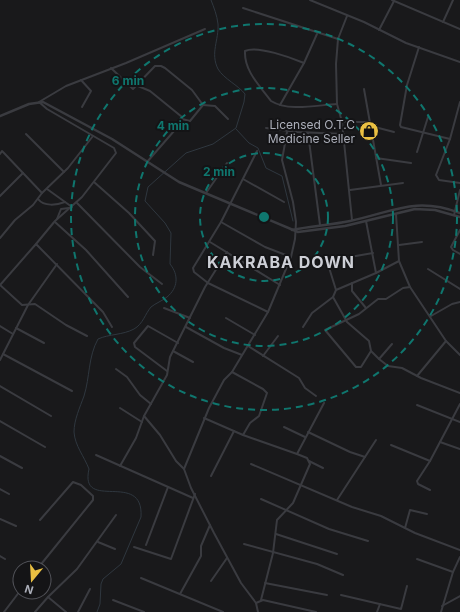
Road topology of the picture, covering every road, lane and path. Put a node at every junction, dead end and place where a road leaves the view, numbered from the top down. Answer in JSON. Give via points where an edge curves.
{"nodes":[{"id":1,"x":310,"y":0,"type":"edge"},
{"id":2,"x":453,"y":0,"type":"edge"},
{"id":3,"x":393,"y":1,"type":"edge"},
{"id":4,"x":243,"y":8,"type":"dead end"},
{"id":5,"x":347,"y":16,"type":"junction"},
{"id":6,"x":443,"y":22,"type":"junction"},
{"id":7,"x":205,"y":29,"type":"dead end"},
{"id":8,"x":460,"y":29,"type":"edge"},
{"id":9,"x":379,"y":30,"type":"junction"},
{"id":10,"x":318,"y":34,"type":"junction"},
{"id":11,"x":338,"y":39,"type":"junction"},
{"id":12,"x":419,"y":47,"type":"junction"},
{"id":13,"x":460,"y":62,"type":"edge"},
{"id":14,"x":304,"y":63,"type":"junction"},
{"id":15,"x":111,"y":68,"type":"junction"},
{"id":16,"x":81,"y":80,"type":"junction"},
{"id":17,"x":138,"y":86,"type":"junction"},
{"id":18,"x":364,"y":89,"type":"dead end"},
{"id":19,"x":39,"y":102,"type":"junction"},
{"id":20,"x":460,"y":102,"type":"edge"},
{"id":21,"x":203,"y":104,"type":"junction"},
{"id":22,"x":337,"y":104,"type":"junction"},
{"id":23,"x":280,"y":105,"type":"junction"},
{"id":24,"x":82,"y":107,"type":"dead end"},
{"id":25,"x":0,"y":116,"type":"edge"},
{"id":26,"x":428,"y":117,"type":"dead end"},
{"id":27,"x":182,"y":119,"type":"junction"},
{"id":28,"x":228,"y":119,"type":"dead end"},
{"id":29,"x":342,"y":122,"type":"junction"},
{"id":30,"x":370,"y":122,"type":"junction"},
{"id":31,"x":372,"y":126,"type":"junction"},
{"id":32,"x":266,"y":128,"type":"dead end"},
{"id":33,"x":287,"y":132,"type":"junction"},
{"id":34,"x":394,"y":132,"type":"dead end"},
{"id":35,"x":423,"y":132,"type":"junction"},
{"id":36,"x":308,"y":133,"type":"junction"},
{"id":37,"x":26,"y":134,"type":"dead end"},
{"id":38,"x":344,"y":134,"type":"junction"},
{"id":39,"x":93,"y":136,"type":"junction"},
{"id":40,"x":450,"y":138,"type":"junction"},
{"id":41,"x":1,"y":151,"type":"edge"},
{"id":42,"x":258,"y":151,"type":"dead end"},
{"id":43,"x":417,"y":152,"type":"dead end"},
{"id":44,"x":376,"y":158,"type":"junction"},
{"id":45,"x":147,"y":162,"type":"junction"},
{"id":46,"x":227,"y":163,"type":"dead end"},
{"id":47,"x":410,"y":163,"type":"dead end"},
{"id":48,"x":64,"y":172,"type":"junction"},
{"id":49,"x":23,"y":173,"type":"junction"},
{"id":50,"x":243,"y":179,"type":"junction"},
{"id":51,"x":94,"y":182,"type":"junction"},
{"id":52,"x":403,"y":183,"type":"dead end"},
{"id":53,"x":460,"y":183,"type":"edge"},
{"id":54,"x":380,"y":186,"type":"junction"},
{"id":55,"x":47,"y":189,"type":"junction"},
{"id":56,"x":350,"y":190,"type":"junction"},
{"id":57,"x":460,"y":190,"type":"edge"},
{"id":58,"x":42,"y":193,"type":"junction"},
{"id":59,"x":206,"y":193,"type":"junction"},
{"id":60,"x":0,"y":196,"type":"edge"},
{"id":61,"x":38,"y":199,"type":"junction"},
{"id":62,"x":65,"y":202,"type":"junction"},
{"id":63,"x":284,"y":202,"type":"dead end"},
{"id":64,"x":76,"y":203,"type":"junction"},
{"id":65,"x":230,"y":203,"type":"junction"},
{"id":66,"x":71,"y":207,"type":"junction"},
{"id":67,"x":396,"y":213,"type":"junction"},
{"id":68,"x":455,"y":213,"type":"junction"},
{"id":69,"x":460,"y":213,"type":"edge"},
{"id":70,"x":460,"y":217,"type":"edge"},
{"id":71,"x":56,"y":220,"type":"junction"},
{"id":72,"x":352,"y":220,"type":"junction"},
{"id":73,"x":366,"y":220,"type":"junction"},
{"id":74,"x":221,"y":222,"type":"junction"},
{"id":75,"x":321,"y":226,"type":"junction"},
{"id":76,"x":321,"y":230,"type":"junction"},
{"id":77,"x":460,"y":230,"type":"edge"},
{"id":78,"x":296,"y":231,"type":"junction"},
{"id":79,"x":0,"y":238,"type":"edge"},
{"id":80,"x":210,"y":242,"type":"junction"},
{"id":81,"x":422,"y":242,"type":"dead end"},
{"id":82,"x":36,"y":244,"type":"junction"},
{"id":83,"x":398,"y":245,"type":"junction"},
{"id":84,"x":227,"y":252,"type":"junction"},
{"id":85,"x":373,"y":253,"type":"junction"},
{"id":86,"x":460,"y":254,"type":"edge"},
{"id":87,"x":153,"y":255,"type":"dead end"},
{"id":88,"x":291,"y":257,"type":"junction"},
{"id":89,"x":399,"y":261,"type":"junction"},
{"id":90,"x":57,"y":264,"type":"junction"},
{"id":91,"x":428,"y":270,"type":"dead end"},
{"id":92,"x":376,"y":273,"type":"junction"},
{"id":93,"x":208,"y":282,"type":"junction"},
{"id":94,"x":352,"y":283,"type":"junction"},
{"id":95,"x":162,"y":284,"type":"dead end"},
{"id":96,"x":280,"y":285,"type":"junction"},
{"id":97,"x":410,"y":287,"type":"junction"},
{"id":98,"x":460,"y":289,"type":"edge"},
{"id":99,"x":336,"y":290,"type":"junction"},
{"id":100,"x":128,"y":297,"type":"dead end"},
{"id":101,"x":333,"y":297,"type":"junction"},
{"id":102,"x":460,"y":302,"type":"edge"},
{"id":103,"x":28,"y":305,"type":"junction"},
{"id":104,"x":164,"y":308,"type":"dead end"},
{"id":105,"x":366,"y":308,"type":"junction"},
{"id":106,"x":268,"y":312,"type":"junction"},
{"id":107,"x":431,"y":316,"type":"junction"},
{"id":108,"x":190,"y":318,"type":"junction"},
{"id":109,"x":226,"y":318,"type":"dead end"},
{"id":110,"x":346,"y":320,"type":"junction"},
{"id":111,"x":0,"y":326,"type":"edge"},
{"id":112,"x":186,"y":326,"type":"junction"},
{"id":113,"x":112,"y":327,"type":"dead end"},
{"id":114,"x":303,"y":327,"type":"dead end"},
{"id":115,"x":16,"y":328,"type":"junction"},
{"id":116,"x":13,"y":334,"type":"junction"},
{"id":117,"x":255,"y":334,"type":"junction"},
{"id":118,"x":87,"y":336,"type":"dead end"},
{"id":119,"x":278,"y":336,"type":"dead end"},
{"id":120,"x":446,"y":341,"type":"junction"},
{"id":121,"x":44,"y":343,"type":"dead end"},
{"id":122,"x":178,"y":343,"type":"junction"},
{"id":123,"x":392,"y":344,"type":"dead end"},
{"id":124,"x":248,"y":346,"type":"junction"},
{"id":125,"x":173,"y":351,"type":"junction"},
{"id":126,"x":371,"y":351,"type":"junction"},
{"id":127,"x":3,"y":354,"type":"junction"},
{"id":128,"x":460,"y":354,"type":"edge"},
{"id":129,"x":242,"y":355,"type":"junction"},
{"id":130,"x":263,"y":356,"type":"junction"},
{"id":131,"x":379,"y":359,"type":"junction"},
{"id":132,"x":0,"y":360,"type":"edge"},
{"id":133,"x":193,"y":362,"type":"dead end"},
{"id":134,"x":116,"y":369,"type":"dead end"},
{"id":135,"x":168,"y":371,"type":"junction"},
{"id":136,"x":232,"y":372,"type":"junction"},
{"id":137,"x":417,"y":376,"type":"junction"},
{"id":138,"x":0,"y":386,"type":"edge"},
{"id":139,"x":72,"y":391,"type":"dead end"},
{"id":140,"x":460,"y":393,"type":"edge"},
{"id":141,"x":316,"y":396,"type":"dead end"},
{"id":142,"x":324,"y":403,"type":"dead end"},
{"id":143,"x":151,"y":404,"type":"junction"},
{"id":144,"x":460,"y":404,"type":"edge"},
{"id":145,"x":418,"y":405,"type":"dead end"},
{"id":146,"x":120,"y":408,"type":"dead end"},
{"id":147,"x":51,"y":416,"type":"dead end"},
{"id":148,"x":144,"y":416,"type":"junction"},
{"id":149,"x":204,"y":418,"type":"junction"},
{"id":150,"x":453,"y":418,"type":"junction"},
{"id":151,"x":0,"y":421,"type":"edge"},
{"id":152,"x":142,"y":422,"type":"junction"},
{"id":153,"x":460,"y":422,"type":"edge"},
{"id":154,"x":284,"y":426,"type":"dead end"},
{"id":155,"x":234,"y":431,"type":"junction"},
{"id":156,"x":308,"y":432,"type":"junction"},
{"id":157,"x":243,"y":435,"type":"junction"},
{"id":158,"x":305,"y":437,"type":"junction"},
{"id":159,"x":376,"y":440,"type":"dead end"},
{"id":160,"x":440,"y":442,"type":"junction"},
{"id":161,"x":391,"y":445,"type":"dead end"},
{"id":162,"x":45,"y":448,"type":"dead end"},
{"id":163,"x":460,"y":450,"type":"edge"},
{"id":164,"x":298,"y":454,"type":"junction"},
{"id":165,"x":96,"y":455,"type":"dead end"},
{"id":166,"x":0,"y":456,"type":"edge"},
{"id":167,"x":366,"y":458,"type":"junction"},
{"id":168,"x":309,"y":461,"type":"junction"},
{"id":169,"x":430,"y":461,"type":"junction"},
{"id":170,"x":252,"y":464,"type":"dead end"},
{"id":171,"x":120,"y":466,"type":"junction"},
{"id":172,"x":22,"y":468,"type":"dead end"},
{"id":173,"x":323,"y":468,"type":"dead end"},
{"id":174,"x":184,"y":469,"type":"junction"},
{"id":175,"x":211,"y":476,"type":"dead end"},
{"id":176,"x":300,"y":486,"type":"junction"},
{"id":177,"x":168,"y":487,"type":"junction"},
{"id":178,"x":0,"y":489,"type":"edge"},
{"id":179,"x":430,"y":490,"type":"dead end"},
{"id":180,"x":9,"y":494,"type":"dead end"},
{"id":181,"x":195,"y":494,"type":"junction"},
{"id":182,"x":193,"y":498,"type":"junction"},
{"id":183,"x":261,"y":498,"type":"dead end"},
{"id":184,"x":337,"y":500,"type":"junction"},
{"id":185,"x":286,"y":510,"type":"junction"},
{"id":186,"x":427,"y":514,"type":"dead end"},
{"id":187,"x":116,"y":515,"type":"dead end"},
{"id":188,"x":0,"y":519,"type":"edge"},
{"id":189,"x":40,"y":520,"type":"dead end"},
{"id":190,"x":210,"y":525,"type":"junction"},
{"id":191,"x":16,"y":526,"type":"dead end"},
{"id":192,"x":405,"y":528,"type":"junction"},
{"id":193,"x":276,"y":534,"type":"junction"},
{"id":194,"x":368,"y":541,"type":"dead end"},
{"id":195,"x":98,"y":542,"type":"junction"},
{"id":196,"x":244,"y":544,"type":"dead end"},
{"id":197,"x":146,"y":545,"type":"dead end"},
{"id":198,"x":134,"y":547,"type":"dead end"},
{"id":199,"x":115,"y":549,"type":"dead end"},
{"id":200,"x":460,"y":550,"type":"edge"},
{"id":201,"x":273,"y":553,"type":"junction"},
{"id":202,"x":337,"y":554,"type":"dead end"},
{"id":203,"x":0,"y":556,"type":"edge"},
{"id":204,"x":460,"y":557,"type":"edge"},
{"id":205,"x":227,"y":558,"type":"junction"},
{"id":206,"x":5,"y":559,"type":"dead end"},
{"id":207,"x":417,"y":559,"type":"dead end"},
{"id":208,"x":44,"y":560,"type":"edge"},
{"id":209,"x":453,"y":572,"type":"junction"},
{"id":210,"x":343,"y":575,"type":"dead end"},
{"id":211,"x":141,"y":578,"type":"dead end"},
{"id":212,"x":210,"y":581,"type":"dead end"},
{"id":213,"x":265,"y":583,"type":"junction"},
{"id":214,"x":407,"y":586,"type":"dead end"},
{"id":215,"x":90,"y":589,"type":"dead end"},
{"id":216,"x":52,"y":593,"type":"edge"},
{"id":217,"x":180,"y":594,"type":"junction"},
{"id":218,"x":341,"y":595,"type":"dead end"},
{"id":219,"x":327,"y":596,"type":"dead end"},
{"id":220,"x":460,"y":596,"type":"edge"},
{"id":221,"x":13,"y":600,"type":"edge"},
{"id":222,"x":45,"y":600,"type":"edge"},
{"id":223,"x":52,"y":600,"type":"edge"},
{"id":224,"x":113,"y":600,"type":"dead end"},
{"id":225,"x":260,"y":600,"type":"junction"},
{"id":226,"x":256,"y":603,"type":"junction"},
{"id":227,"x":380,"y":604,"type":"junction"},
{"id":228,"x":442,"y":606,"type":"junction"},
{"id":229,"x":4,"y":612,"type":"edge"},
{"id":230,"x":35,"y":612,"type":"edge"},
{"id":231,"x":66,"y":612,"type":"edge"},
{"id":232,"x":78,"y":612,"type":"edge"},
{"id":233,"x":144,"y":612,"type":"edge"},
{"id":234,"x":223,"y":612,"type":"edge"},
{"id":235,"x":258,"y":612,"type":"edge"},
{"id":236,"x":316,"y":612,"type":"edge"},
{"id":237,"x":377,"y":612,"type":"edge"},
{"id":238,"x":441,"y":612,"type":"edge"}],
"edges":[{"from":1,"to":5,"type":"street"},
{"from":2,"to":6,"type":"street"},
{"from":3,"to":6,"type":"street"},
{"from":3,"to":9,"type":"street"},
{"from":4,"to":10,"type":"street"},
{"from":5,"to":9,"type":"street"},
{"from":5,"to":11,"type":"street"},
{"from":6,"to":8,"type":"street"},
{"from":7,"to":15,"type":"street"},
{"from":9,"to":12,"type":"street"},
{"from":10,"to":11,"type":"street"},
{"from":10,"to":14,"type":"street"},
{"from":11,"to":22,"type":"street"},
{"from":12,"to":13,"type":"street"},
{"from":12,"to":35,"type":"street","via":[[407,85],[400,125]]},
{"from":14,"to":23,"type":"street"},
{"from":14,"to":23,"type":"street","via":[[270,52],[245,51],[250,73],[271,101]]},
{"from":15,"to":16,"type":"street"},
{"from":15,"to":17,"type":"street","via":[[131,88]]},
{"from":16,"to":19,"type":"street"},
{"from":16,"to":24,"type":"street","via":[[91,91]]},
{"from":17,"to":21,"type":"street","via":[[150,70],[155,66],[161,66],[192,90]]},
{"from":17,"to":27,"type":"street","via":[[157,96],[181,115]]},
{"from":18,"to":30,"type":"street"},
{"from":19,"to":25,"type":"street"},
{"from":19,"to":39,"type":"street"},
{"from":19,"to":45,"type":"street","via":[[51,105]]},
{"from":20,"to":40,"type":"street"},
{"from":21,"to":27,"type":"street","via":[[190,121]]},
{"from":21,"to":28,"type":"street","via":[[215,106]]},
{"from":22,"to":23,"type":"street","via":[[297,107]]},
{"from":22,"to":29,"type":"street"},
{"from":26,"to":35,"type":"street"},
{"from":27,"to":45,"type":"street"},
{"from":29,"to":30,"type":"street"},
{"from":29,"to":38,"type":"street"},
{"from":30,"to":31,"type":"street"},
{"from":31,"to":34,"type":"street"},
{"from":31,"to":44,"type":"street"},
{"from":32,"to":33,"type":"street"},
{"from":33,"to":36,"type":"street"},
{"from":33,"to":78,"type":"street","via":[[282,163],[293,202]]},
{"from":35,"to":40,"type":"street"},
{"from":35,"to":43,"type":"street"},
{"from":36,"to":38,"type":"street"},
{"from":36,"to":75,"type":"street"},
{"from":37,"to":48,"type":"street"},
{"from":38,"to":56,"type":"street"},
{"from":39,"to":48,"type":"street"},
{"from":39,"to":51,"type":"street","via":[[114,148],[116,153]]},
{"from":40,"to":53,"type":"street","via":[[437,178]]},
{"from":41,"to":49,"type":"street"},
{"from":42,"to":50,"type":"street"},
{"from":44,"to":47,"type":"street"},
{"from":44,"to":54,"type":"street"},
{"from":45,"to":59,"type":"street","via":[[168,176]]},
{"from":46,"to":59,"type":"street"},
{"from":48,"to":55,"type":"street"},
{"from":49,"to":58,"type":"street"},
{"from":49,"to":60,"type":"street"},
{"from":50,"to":63,"type":"street"},
{"from":50,"to":65,"type":"street"},
{"from":51,"to":64,"type":"street"},
{"from":51,"to":87,"type":"street","via":[[129,213],[155,241]]},
{"from":52,"to":54,"type":"street"},
{"from":54,"to":56,"type":"street"},
{"from":55,"to":58,"type":"street"},
{"from":55,"to":62,"type":"street"},
{"from":56,"to":72,"type":"street"},
{"from":57,"to":68,"type":"street"},
{"from":58,"to":61,"type":"street"},
{"from":59,"to":65,"type":"street"},
{"from":61,"to":62,"type":"street","via":[[43,204]]},
{"from":61,"to":79,"type":"street"},
{"from":62,"to":66,"type":"street"},
{"from":64,"to":66,"type":"street"},
{"from":64,"to":95,"type":"street","via":[[140,267]]},
{"from":65,"to":74,"type":"street"},
{"from":65,"to":78,"type":"street"},
{"from":66,"to":71,"type":"street"},
{"from":66,"to":71,"type":"street","via":[[61,209]]},
{"from":67,"to":68,"type":"street","via":[[424,208]]},
{"from":67,"to":73,"type":"street"},
{"from":67,"to":83,"type":"street"},
{"from":68,"to":69,"type":"street"},
{"from":68,"to":70,"type":"street"},
{"from":68,"to":72,"type":"street","via":[[434,205],[416,205]]},
{"from":71,"to":82,"type":"street"},
{"from":71,"to":100,"type":"street"},
{"from":72,"to":75,"type":"street"},
{"from":73,"to":76,"type":"street"},
{"from":73,"to":85,"type":"street"},
{"from":74,"to":80,"type":"street"},
{"from":74,"to":88,"type":"street"},
{"from":75,"to":76,"type":"street"},
{"from":75,"to":78,"type":"street"},
{"from":76,"to":78,"type":"street"},
{"from":77,"to":86,"type":"street","via":[[451,247]]},
{"from":78,"to":88,"type":"street"},
{"from":80,"to":84,"type":"street"},
{"from":80,"to":93,"type":"street","via":[[193,268],[194,272]]},
{"from":81,"to":83,"type":"street"},
{"from":82,"to":90,"type":"street"},
{"from":82,"to":103,"type":"street","via":[[0,285],[19,304]]},
{"from":83,"to":89,"type":"street"},
{"from":84,"to":93,"type":"street"},
{"from":84,"to":96,"type":"street"},
{"from":85,"to":92,"type":"street"},
{"from":85,"to":99,"type":"street","via":[[327,261]]},
{"from":88,"to":96,"type":"street"},
{"from":89,"to":92,"type":"street"},
{"from":89,"to":97,"type":"street"},
{"from":90,"to":103,"type":"street"},
{"from":90,"to":113,"type":"street","via":[[103,312]]},
{"from":91,"to":98,"type":"street"},
{"from":92,"to":94,"type":"street"},
{"from":93,"to":106,"type":"street"},
{"from":93,"to":108,"type":"street"},
{"from":94,"to":99,"type":"street"},
{"from":94,"to":105,"type":"street","via":[[352,291]]},
{"from":96,"to":106,"type":"street"},
{"from":97,"to":105,"type":"street","via":[[386,299],[378,300]]},
{"from":97,"to":107,"type":"street"},
{"from":99,"to":101,"type":"street"},
{"from":101,"to":110,"type":"street"},
{"from":101,"to":114,"type":"street","via":[[312,313]]},
{"from":102,"to":107,"type":"street"},
{"from":103,"to":115,"type":"street"},
{"from":103,"to":118,"type":"street","via":[[38,305]]},
{"from":104,"to":108,"type":"street"},
{"from":105,"to":110,"type":"street"},
{"from":106,"to":117,"type":"street"},
{"from":107,"to":120,"type":"street"},
{"from":108,"to":112,"type":"street"},
{"from":109,"to":117,"type":"street"},
{"from":110,"to":126,"type":"street","via":[[369,341]]},
{"from":110,"to":126,"type":"street","via":[[325,331],[356,367],[361,367]]},
{"from":111,"to":116,"type":"street"},
{"from":112,"to":122,"type":"street"},
{"from":112,"to":129,"type":"street","via":[[224,348]]},
{"from":115,"to":116,"type":"street"},
{"from":115,"to":121,"type":"street"},
{"from":116,"to":127,"type":"street"},
{"from":117,"to":124,"type":"street"},
{"from":119,"to":130,"type":"street"},
{"from":120,"to":128,"type":"street"},
{"from":120,"to":137,"type":"street"},
{"from":122,"to":125,"type":"street"},
{"from":122,"to":135,"type":"street","via":[[148,326],[134,344],[149,359]]},
{"from":123,"to":131,"type":"street"},
{"from":124,"to":129,"type":"street"},
{"from":124,"to":130,"type":"street"},
{"from":125,"to":133,"type":"street"},
{"from":125,"to":135,"type":"street","via":[[168,362]]},
{"from":126,"to":131,"type":"street"},
{"from":127,"to":132,"type":"street"},
{"from":127,"to":139,"type":"street"},
{"from":129,"to":136,"type":"street"},
{"from":130,"to":141,"type":"street","via":[[299,378],[305,388]]},
{"from":131,"to":137,"type":"street","via":[[388,366],[402,368]]},
{"from":134,"to":143,"type":"street","via":[[127,377],[140,395]]},
{"from":135,"to":143,"type":"street"},
{"from":136,"to":149,"type":"street","via":[[224,380]]},
{"from":136,"to":157,"type":"street","via":[[267,393],[259,416],[250,423]]},
{"from":137,"to":140,"type":"street"},
{"from":138,"to":147,"type":"street"},
{"from":142,"to":156,"type":"street"},
{"from":143,"to":148,"type":"street"},
{"from":144,"to":150,"type":"street"},
{"from":145,"to":150,"type":"street"},
{"from":146,"to":152,"type":"street"},
{"from":148,"to":152,"type":"street"},
{"from":148,"to":174,"type":"street"},
{"from":149,"to":155,"type":"street"},
{"from":149,"to":174,"type":"street"},
{"from":150,"to":153,"type":"street"},
{"from":150,"to":160,"type":"street"},
{"from":151,"to":162,"type":"street"},
{"from":152,"to":171,"type":"street"},
{"from":154,"to":158,"type":"street"},
{"from":155,"to":157,"type":"street"},
{"from":155,"to":175,"type":"street"},
{"from":156,"to":158,"type":"street"},
{"from":156,"to":167,"type":"street"},
{"from":157,"to":164,"type":"street"},
{"from":158,"to":164,"type":"street"},
{"from":159,"to":167,"type":"street"},
{"from":160,"to":163,"type":"street"},
{"from":160,"to":169,"type":"street"},
{"from":161,"to":169,"type":"street"},
{"from":164,"to":168,"type":"street"},
{"from":165,"to":171,"type":"street"},
{"from":166,"to":172,"type":"street"},
{"from":167,"to":184,"type":"street"},
{"from":168,"to":173,"type":"street"},
{"from":168,"to":176,"type":"street","via":[[308,470]]},
{"from":169,"to":179,"type":"street","via":[[417,482]]},
{"from":170,"to":176,"type":"street"},
{"from":171,"to":177,"type":"street"},
{"from":174,"to":181,"type":"street"},
{"from":176,"to":184,"type":"street"},
{"from":176,"to":185,"type":"street","via":[[293,503]]},
{"from":177,"to":182,"type":"street"},
{"from":177,"to":197,"type":"street"},
{"from":178,"to":180,"type":"street"},
{"from":181,"to":182,"type":"street"},
{"from":181,"to":190,"type":"street"},
{"from":182,"to":198,"type":"street","via":[[171,559]]},
{"from":183,"to":185,"type":"street"},
{"from":184,"to":192,"type":"street"},
{"from":185,"to":193,"type":"street","via":[[277,520]]},
{"from":185,"to":194,"type":"street","via":[[329,529]]},
{"from":186,"to":192,"type":"street","via":[[410,510]]},
{"from":187,"to":195,"type":"street"},
{"from":188,"to":191,"type":"street"},
{"from":189,"to":208,"type":"street","via":[[73,482],[81,485],[93,496],[93,500]]},
{"from":190,"to":205,"type":"street"},
{"from":190,"to":217,"type":"street","via":[[201,546],[201,556]]},
{"from":192,"to":200,"type":"street"},
{"from":193,"to":201,"type":"street"},
{"from":193,"to":202,"type":"street"},
{"from":195,"to":199,"type":"street"},
{"from":195,"to":216,"type":"street","via":[[77,569]]},
{"from":196,"to":201,"type":"street"},
{"from":201,"to":210,"type":"street","via":[[316,564]]},
{"from":201,"to":213,"type":"street"},
{"from":203,"to":206,"type":"street"},
{"from":204,"to":209,"type":"street"},
{"from":205,"to":212,"type":"street"},
{"from":205,"to":226,"type":"street"},
{"from":207,"to":209,"type":"street"},
{"from":209,"to":228,"type":"street"},
{"from":211,"to":217,"type":"street"},
{"from":213,"to":219,"type":"street"},
{"from":213,"to":225,"type":"street"},
{"from":214,"to":227,"type":"street","via":[[401,609]]},
{"from":215,"to":232,"type":"street"},
{"from":217,"to":234,"type":"street"},
{"from":218,"to":227,"type":"street"},
{"from":220,"to":228,"type":"street"},
{"from":221,"to":229,"type":"street"},
{"from":222,"to":230,"type":"street"},
{"from":223,"to":231,"type":"street"},
{"from":224,"to":233,"type":"street"},
{"from":225,"to":226,"type":"street"},
{"from":225,"to":236,"type":"street"},
{"from":226,"to":235,"type":"street"},
{"from":227,"to":237,"type":"street"},
{"from":228,"to":238,"type":"street"}]}
